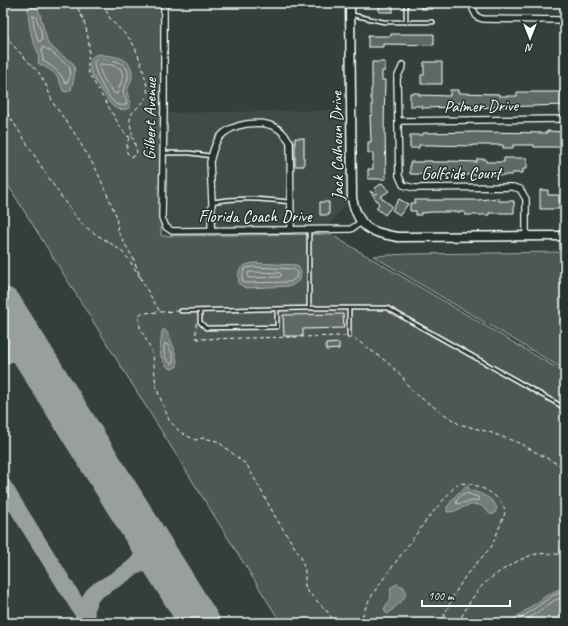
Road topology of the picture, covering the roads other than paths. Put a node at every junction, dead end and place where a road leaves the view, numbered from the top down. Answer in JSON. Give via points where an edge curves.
{"nodes":[{"id":1,"x":164,"y":3,"type":"edge"},
{"id":2,"x":350,"y":3,"type":"edge"},
{"id":3,"x":406,"y":3,"type":"edge"},
{"id":4,"x":473,"y":3,"type":"edge"},
{"id":5,"x":350,"y":14,"type":"junction"},
{"id":6,"x":565,"y":20,"type":"edge"},
{"id":7,"x":406,"y":22,"type":"junction"},
{"id":8,"x":432,"y":22,"type":"dead end"},
{"id":9,"x":403,"y":65,"type":"dead end"},
{"id":10,"x":565,"y":119,"type":"edge"},
{"id":11,"x":398,"y":121,"type":"junction"},
{"id":12,"x":163,"y":153,"type":"junction"},
{"id":13,"x":212,"y":156,"type":"junction"},
{"id":14,"x":212,"y":202,"type":"junction"},
{"id":15,"x":290,"y":202,"type":"junction"},
{"id":16,"x":360,"y":222,"type":"junction"},
{"id":17,"x":211,"y":230,"type":"junction"},
{"id":18,"x":291,"y":230,"type":"junction"},
{"id":19,"x":309,"y":230,"type":"junction"},
{"id":20,"x":172,"y":231,"type":"joint"},
{"id":21,"x":526,"y":236,"type":"junction"},
{"id":22,"x":565,"y":236,"type":"edge"},
{"id":23,"x":309,"y":308,"type":"junction"},
{"id":24,"x":349,"y":308,"type":"junction"},
{"id":25,"x":278,"y":309,"type":"junction"},
{"id":26,"x":200,"y":310,"type":"junction"},
{"id":27,"x":181,"y":311,"type":"dead end"},
{"id":28,"x":350,"y":336,"type":"road end"},
{"id":29,"x":565,"y":408,"type":"edge"}],
"edges":[{"from":1,"to":12,"type":"street","name":"Gilbert Avenue"},
{"from":2,"to":5,"type":"street","name":"Jack Calhoun Drive"},
{"from":3,"to":7,"type":"lane"},
{"from":4,"to":6,"type":"street","via":[[477,17],[483,19]]},
{"from":5,"to":7,"type":"lane","via":[[384,22]]},
{"from":5,"to":16,"type":"street","name":"Jack Calhoun Drive","via":[[352,199]]},
{"from":7,"to":8,"type":"lane"},
{"from":9,"to":11,"type":"street","name":"Golfside Court","via":[[397,78]]},
{"from":10,"to":11,"type":"street","name":"Palmer Drive"},
{"from":11,"to":21,"type":"street","name":"Golfside Court","via":[[398,176],[403,185],[414,188],[520,189],[526,199]]},
{"from":12,"to":13,"type":"lane"},
{"from":12,"to":20,"type":"street","name":"Gilbert Avenue","via":[[162,218],[166,227]]},
{"from":13,"to":14,"type":"street"},
{"from":13,"to":15,"type":"street","via":[[218,139],[232,128],[242,124],[263,124],[276,128],[285,134],[290,142]]},
{"from":14,"to":15,"type":"lane","via":[[231,198]]},
{"from":14,"to":17,"type":"street"},
{"from":15,"to":18,"type":"street"},
{"from":16,"to":19,"type":"street","name":"Florida Coach Drive","via":[[351,230]]},
{"from":16,"to":21,"type":"street","name":"Jack Calhoun Drive","via":[[381,234],[398,237]]},
{"from":17,"to":18,"type":"street","name":"Florida Coach Drive"},
{"from":17,"to":20,"type":"street","name":"Florida Coach Drive"},
{"from":18,"to":19,"type":"street","name":"Florida Coach Drive"},
{"from":19,"to":23,"type":"lane"},
{"from":21,"to":22,"type":"street","name":"Jack Calhoun Drive"},
{"from":23,"to":24,"type":"lane"},
{"from":23,"to":25,"type":"lane"},
{"from":24,"to":28,"type":"lane"},
{"from":24,"to":29,"type":"lane","via":[[387,308]]},
{"from":25,"to":26,"type":"lane"},
{"from":25,"to":26,"type":"lane","via":[[277,326],[206,328],[200,322]]},
{"from":26,"to":27,"type":"lane"}]}
